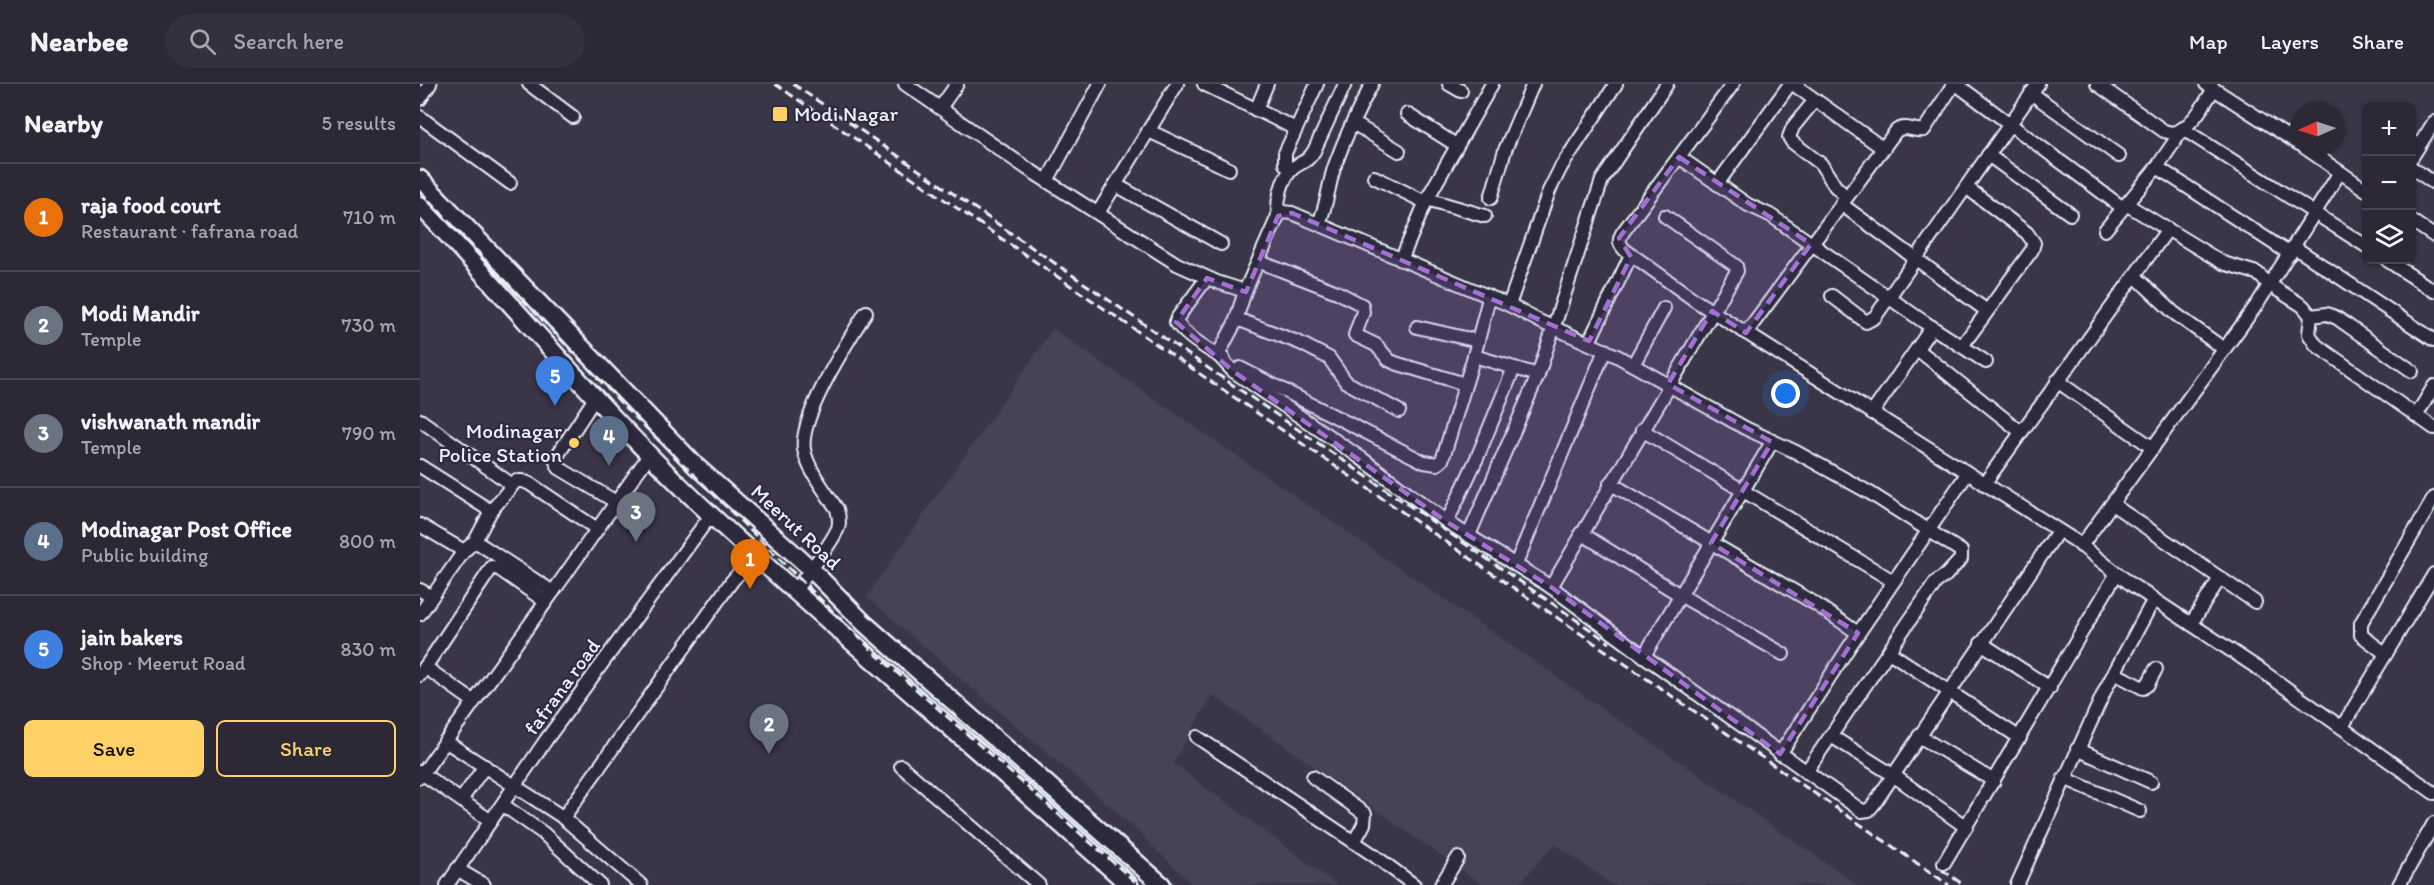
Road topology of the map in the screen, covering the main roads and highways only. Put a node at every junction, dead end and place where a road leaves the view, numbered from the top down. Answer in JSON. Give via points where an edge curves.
{"nodes":[{"id":1,"x":420,"y":179,"type":"edge"},
{"id":2,"x":420,"y":206,"type":"edge"},
{"id":3,"x":856,"y":615,"type":"junction"},
{"id":4,"x":841,"y":634,"type":"junction"},
{"id":5,"x":1118,"y":881,"type":"edge"},
{"id":6,"x":1162,"y":885,"type":"edge"}],
"edges":[{"from":1,"to":3,"type":"highway","name":"Meerut Road","via":[[696,466],[810,568]]},
{"from":2,"to":4,"type":"highway","via":[[650,454]]},
{"from":3,"to":4,"type":"highway"},
{"from":3,"to":6,"type":"highway","name":"Meerut Road"},
{"from":4,"to":5,"type":"highway"}]}
